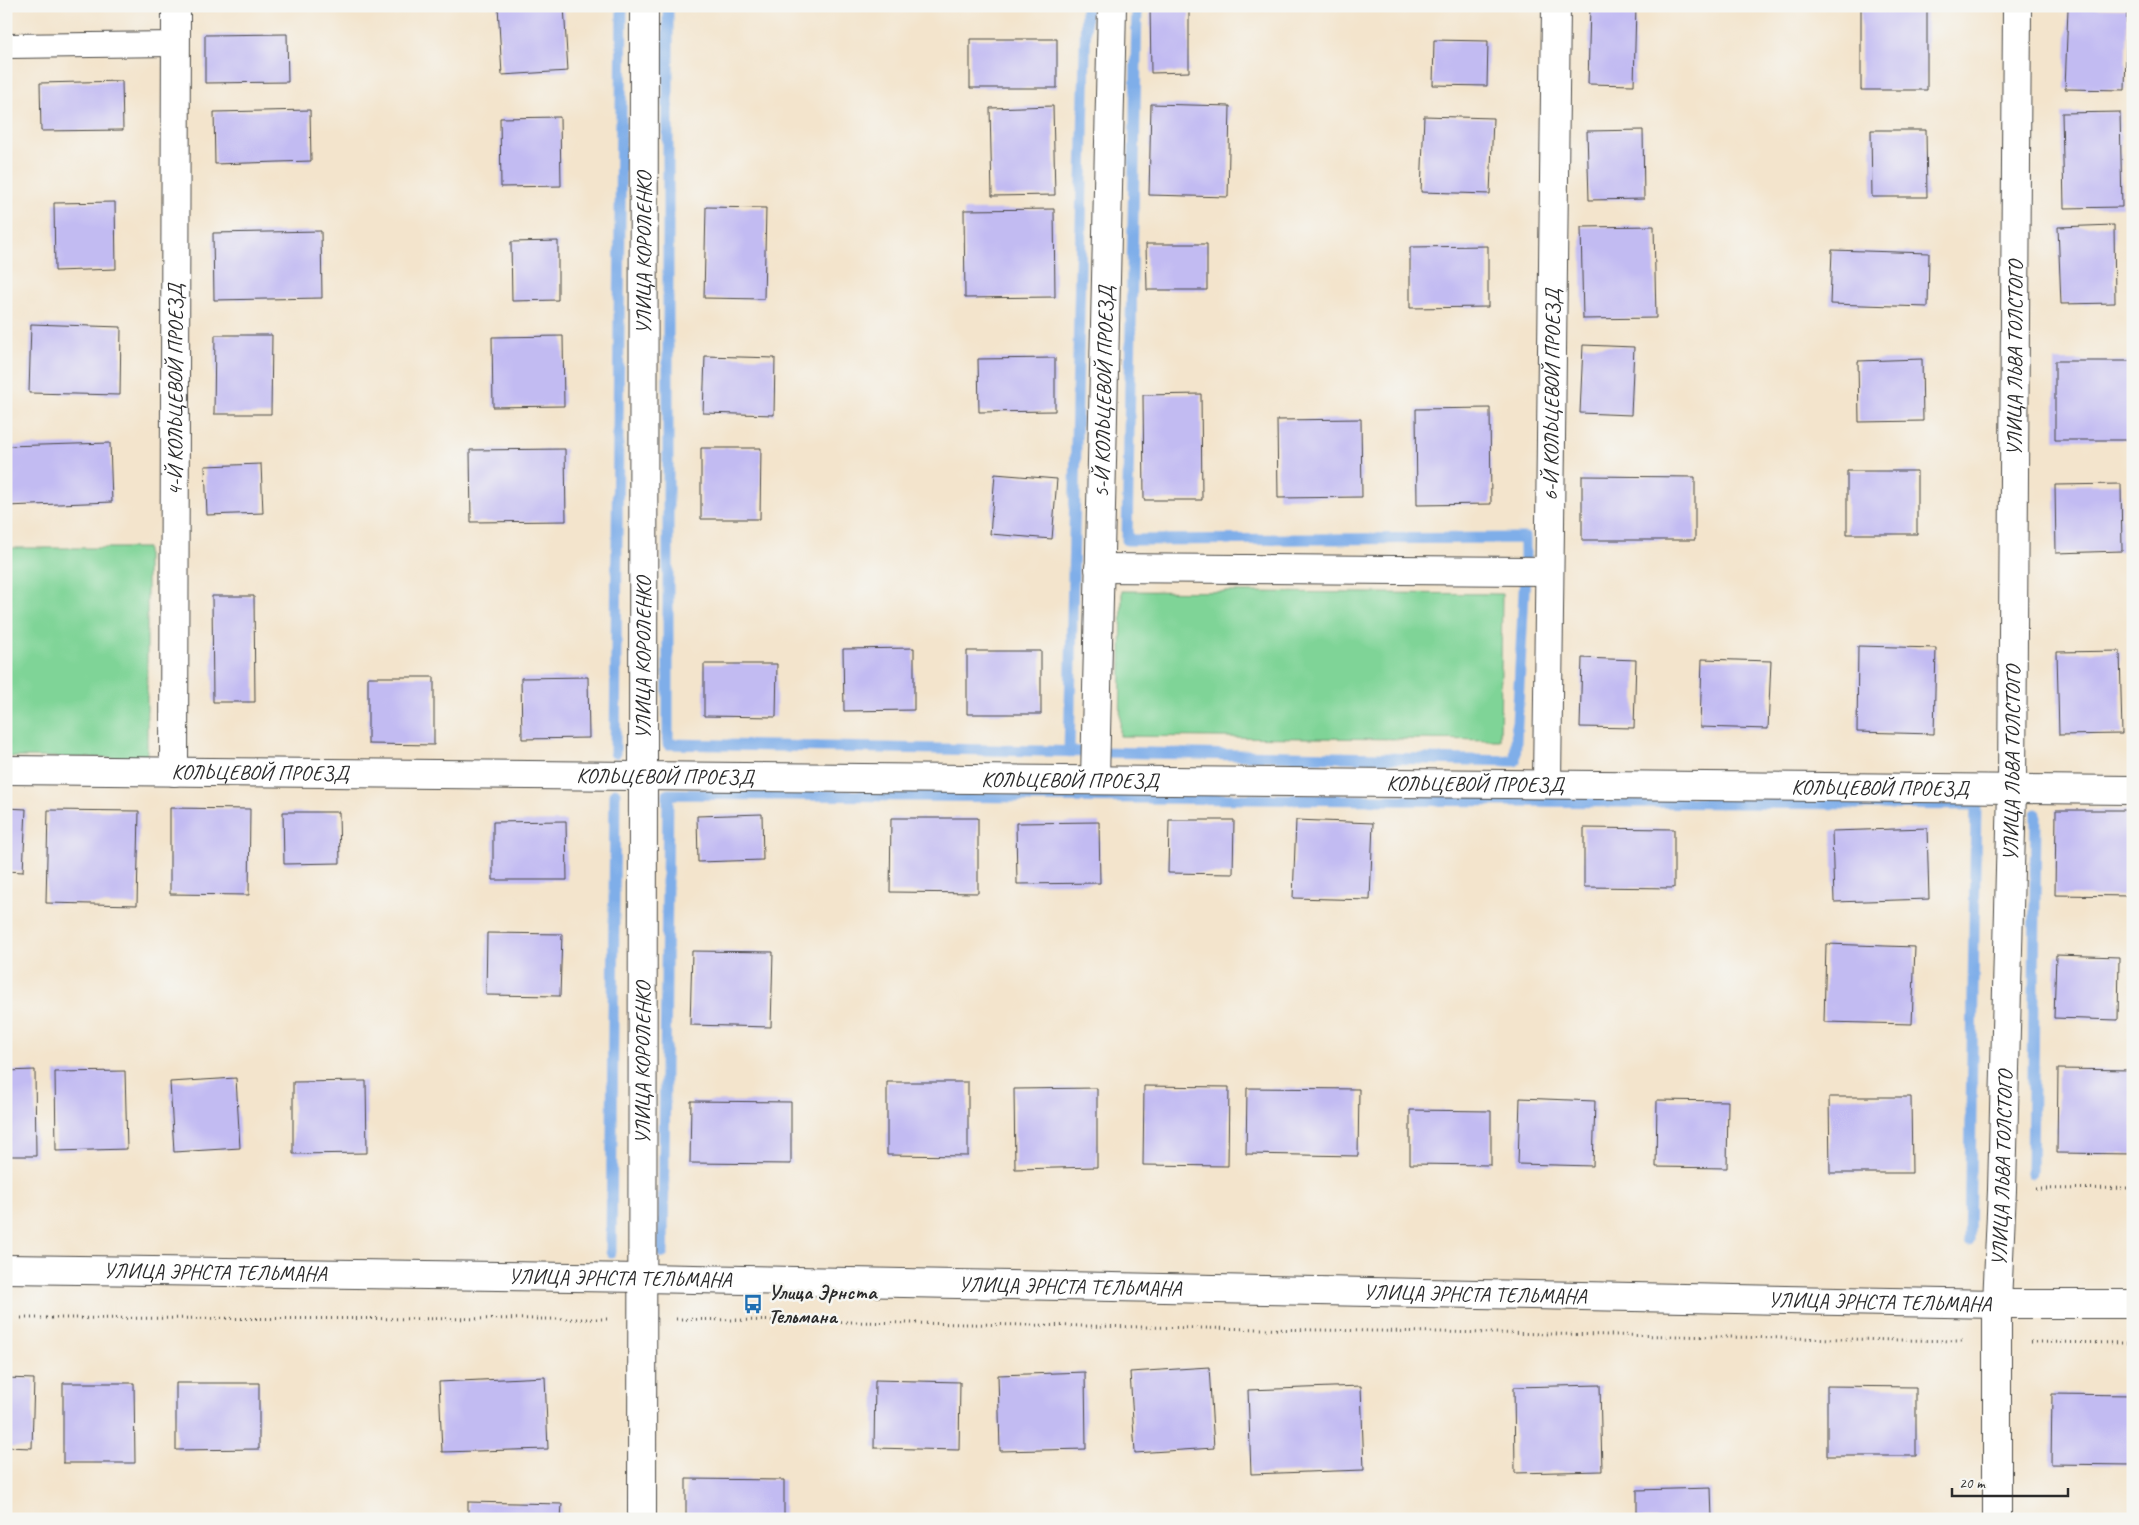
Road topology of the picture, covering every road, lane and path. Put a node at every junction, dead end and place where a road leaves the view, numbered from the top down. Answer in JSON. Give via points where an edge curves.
{"nodes":[{"id":1,"x":176,"y":6,"type":"edge"},
{"id":2,"x":644,"y":6,"type":"edge"},
{"id":3,"x":1112,"y":6,"type":"edge"},
{"id":4,"x":1556,"y":6,"type":"edge"},
{"id":5,"x":2017,"y":6,"type":"edge"},
{"id":6,"x":176,"y":44,"type":"junction"},
{"id":7,"x":6,"y":46,"type":"edge"},
{"id":8,"x":1099,"y":568,"type":"junction"},
{"id":9,"x":1549,"y":571,"type":"junction"},
{"id":10,"x":6,"y":770,"type":"edge"},
{"id":11,"x":174,"y":772,"type":"junction"},
{"id":12,"x":643,"y":776,"type":"junction"},
{"id":13,"x":1095,"y":780,"type":"junction"},
{"id":14,"x":1546,"y":784,"type":"junction"},
{"id":15,"x":2012,"y":789,"type":"junction"},
{"id":16,"x":2133,"y":790,"type":"edge"},
{"id":17,"x":2133,"y":1188,"type":"edge"},
{"id":18,"x":2002,"y":1190,"type":"junction"},
{"id":19,"x":6,"y":1269,"type":"edge"},
{"id":20,"x":643,"y":1278,"type":"junction"},
{"id":21,"x":1997,"y":1304,"type":"junction"},
{"id":22,"x":2133,"y":1304,"type":"edge"},
{"id":23,"x":6,"y":1318,"type":"edge"},
{"id":24,"x":642,"y":1319,"type":"junction"},
{"id":25,"x":1997,"y":1342,"type":"junction"},
{"id":26,"x":2133,"y":1343,"type":"edge"},
{"id":27,"x":642,"y":1519,"type":"edge"},
{"id":28,"x":1997,"y":1519,"type":"edge"}],
"edges":[{"from":1,"to":6,"type":"street","name":"4-Й КОЛЬЦЕВОЙ ПРОЕЗД"},
{"from":2,"to":12,"type":"street","name":"УЛИЦА КОРОЛЕНКО"},
{"from":3,"to":8,"type":"street","name":"5-Й КОЛЬЦЕВОЙ ПРОЕЗД"},
{"from":4,"to":9,"type":"street","name":"6-Й КОЛЬЦЕВОЙ ПРОЕЗД"},
{"from":5,"to":15,"type":"street","name":"УЛИЦА ЛЬВА ТОЛСТОГО"},
{"from":6,"to":7,"type":"lane"},
{"from":6,"to":11,"type":"street","name":"4-Й КОЛЬЦЕВОЙ ПРОЕЗД"},
{"from":8,"to":9,"type":"street"},
{"from":8,"to":13,"type":"street","name":"5-Й КОЛЬЦЕВОЙ ПРОЕЗД"},
{"from":9,"to":14,"type":"street","name":"6-Й КОЛЬЦЕВОЙ ПРОЕЗД"},
{"from":10,"to":11,"type":"street","name":"КОЛЬЦЕВОЙ ПРОЕЗД"},
{"from":11,"to":12,"type":"street","name":"КОЛЬЦЕВОЙ ПРОЕЗД"},
{"from":12,"to":13,"type":"street","name":"КОЛЬЦЕВОЙ ПРОЕЗД"},
{"from":12,"to":20,"type":"street","name":"УЛИЦА КОРОЛЕНКО"},
{"from":13,"to":14,"type":"street","name":"КОЛЬЦЕВОЙ ПРОЕЗД"},
{"from":14,"to":15,"type":"street","name":"КОЛЬЦЕВОЙ ПРОЕЗД"},
{"from":15,"to":16,"type":"street","name":"КОЛЬЦЕВОЙ ПРОЕЗД"},
{"from":15,"to":18,"type":"street","name":"УЛИЦА ЛЬВА ТОЛСТОГО"},
{"from":17,"to":18,"type":"path"},
{"from":18,"to":21,"type":"street","name":"УЛИЦА ЛЬВА ТОЛСТОГО"},
{"from":19,"to":20,"type":"street","name":"УЛИЦА ЭРНСТА ТЕЛЬМАНА"},
{"from":20,"to":21,"type":"street","name":"УЛИЦА ЭРНСТА ТЕЛЬМАНА"},
{"from":20,"to":24,"type":"street","name":"УЛИЦА КОРОЛЕНКО"},
{"from":21,"to":22,"type":"street","name":"УЛИЦА ЭРНСТА ТЕЛЬМАНА"},
{"from":21,"to":25,"type":"street","name":"УЛИЦА ЛЬВА ТОЛСТОГО"},
{"from":23,"to":24,"type":"path"},
{"from":24,"to":25,"type":"path"},
{"from":24,"to":27,"type":"street","name":"УЛИЦА КОРОЛЕНКО"},
{"from":25,"to":26,"type":"path"},
{"from":25,"to":28,"type":"street","name":"УЛИЦА ЛЬВА ТОЛСТОГО"}]}
